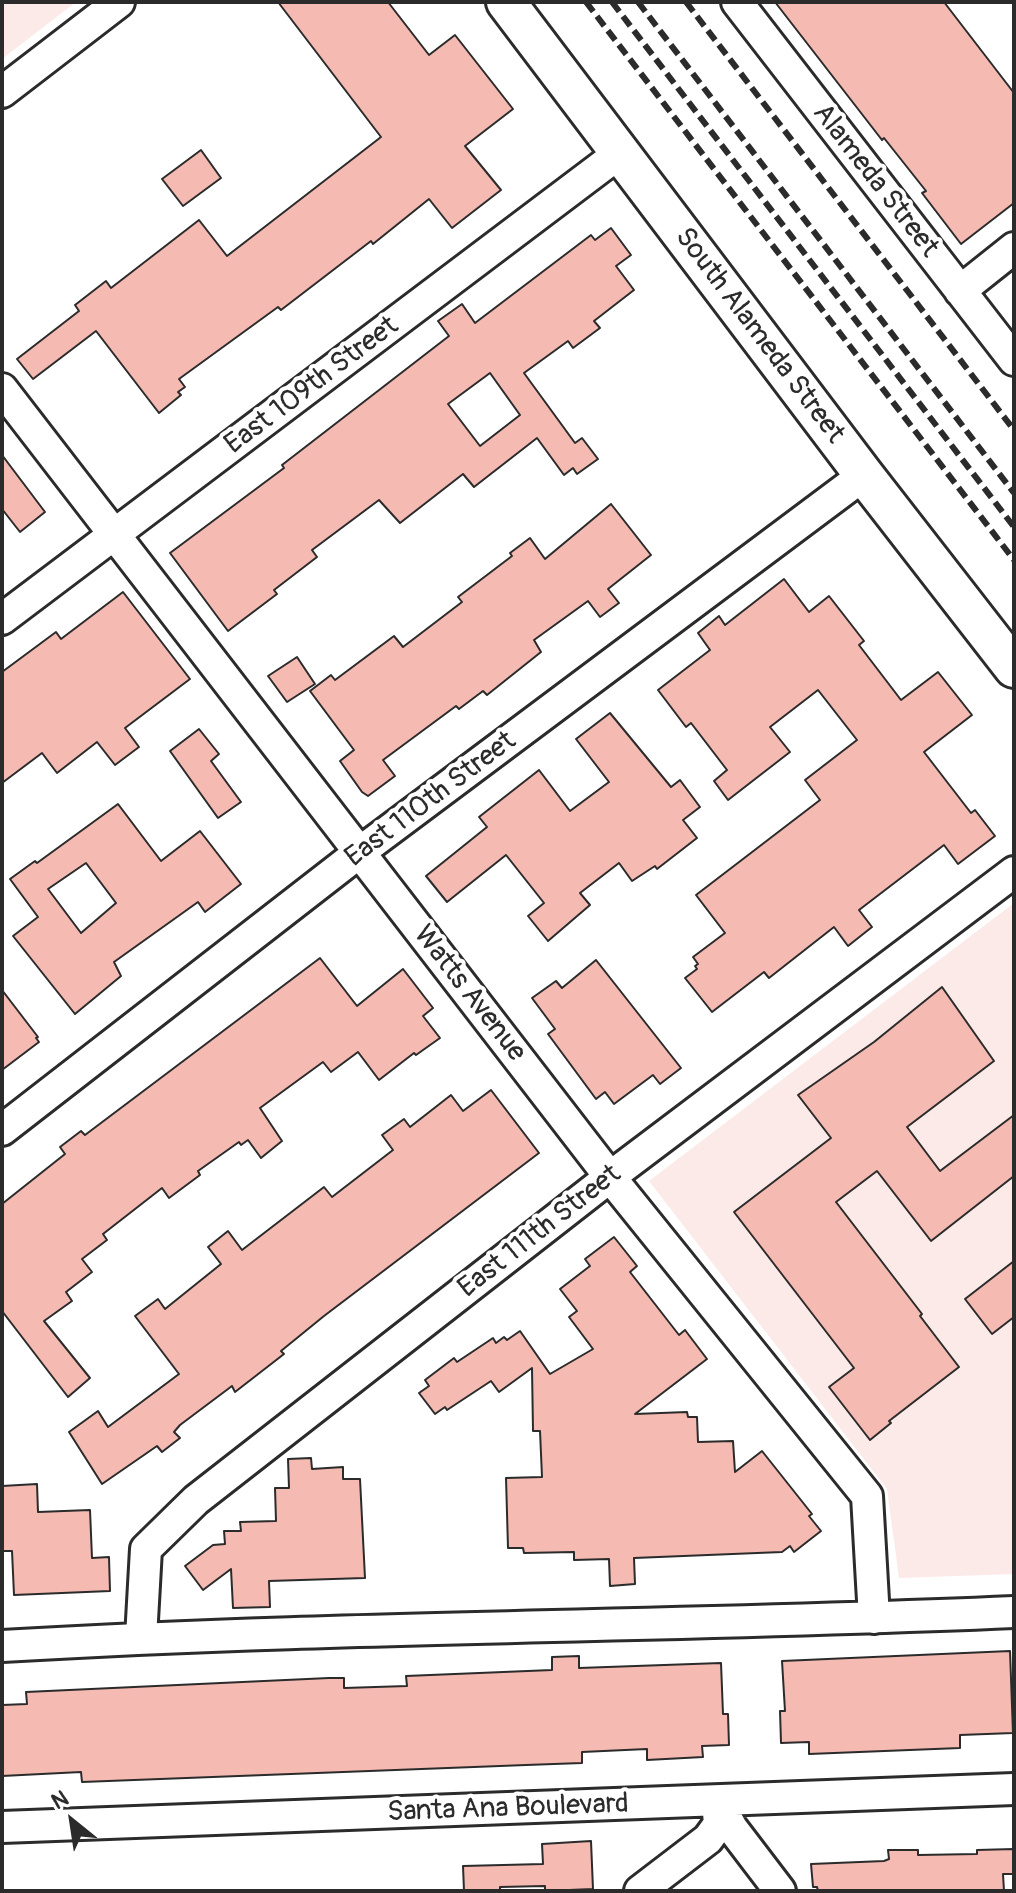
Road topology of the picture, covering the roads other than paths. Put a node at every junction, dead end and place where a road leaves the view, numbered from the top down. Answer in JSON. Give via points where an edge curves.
{"nodes":[{"id":1,"x":119,"y":2,"type":"edge"},
{"id":2,"x":506,"y":2,"type":"edge"},
{"id":3,"x":737,"y":2,"type":"edge"},
{"id":4,"x":2,"y":92,"type":"edge"},
{"id":5,"x":621,"y":152,"type":"junction"},
{"id":6,"x":1014,"y":248,"type":"edge"},
{"id":7,"x":960,"y":291,"type":"junction"},
{"id":8,"x":1014,"y":360,"type":"edge"},
{"id":9,"x":2,"y":389,"type":"edge"},
{"id":10,"x":864,"y":475,"type":"junction"},
{"id":11,"x":115,"y":535,"type":"junction"},
{"id":12,"x":2,"y":619,"type":"edge"},
{"id":13,"x":1014,"y":668,"type":"edge"},
{"id":14,"x":360,"y":852,"type":"junction"},
{"id":15,"x":1014,"y":872,"type":"edge"},
{"id":16,"x":2,"y":1130,"type":"edge"},
{"id":17,"x":610,"y":1177,"type":"junction"},
{"id":18,"x":1014,"y":1612,"type":"edge"},
{"id":19,"x":874,"y":1618,"type":"junction"},
{"id":20,"x":141,"y":1638,"type":"junction"},
{"id":21,"x":2,"y":1646,"type":"edge"},
{"id":22,"x":1014,"y":1789,"type":"edge"},
{"id":23,"x":717,"y":1801,"type":"junction"},
{"id":24,"x":2,"y":1827,"type":"edge"},
{"id":25,"x":640,"y":1891,"type":"edge"},
{"id":26,"x":780,"y":1891,"type":"edge"}],
"edges":[{"from":1,"to":4,"type":"street"},
{"from":2,"to":5,"type":"main road","name":"South Alameda Street"},
{"from":3,"to":7,"type":"street","name":"Alameda Street"},
{"from":5,"to":10,"type":"main road","name":"South Alameda Street"},
{"from":5,"to":11,"type":"street","name":"East 109th Street"},
{"from":6,"to":7,"type":"street"},
{"from":7,"to":8,"type":"street","name":"Alameda Street"},
{"from":9,"to":11,"type":"street","name":"Watts Avenue"},
{"from":10,"to":13,"type":"main road","name":"South Alameda Street"},
{"from":10,"to":14,"type":"street","name":"East 110th Street"},
{"from":11,"to":12,"type":"street","name":"East 109th Street"},
{"from":11,"to":14,"type":"street","name":"Watts Avenue"},
{"from":14,"to":16,"type":"street","name":"East 110th Street"},
{"from":14,"to":17,"type":"street","name":"Watts Avenue"},
{"from":15,"to":17,"type":"street","name":"East 111th Street"},
{"from":17,"to":19,"type":"street","name":"Watts Avenue","via":[[867,1496]]},
{"from":17,"to":20,"type":"street","name":"East 111th Street","via":[[196,1500],[146,1549]]},
{"from":18,"to":19,"type":"street"},
{"from":19,"to":20,"type":"street"},
{"from":20,"to":21,"type":"street"},
{"from":22,"to":23,"type":"street","name":"Santa Ana Boulevard"},
{"from":23,"to":24,"type":"street","name":"Santa Ana Boulevard"},
{"from":23,"to":25,"type":"street","via":[[719,1824],[708,1839]]},
{"from":23,"to":26,"type":"street"}]}
